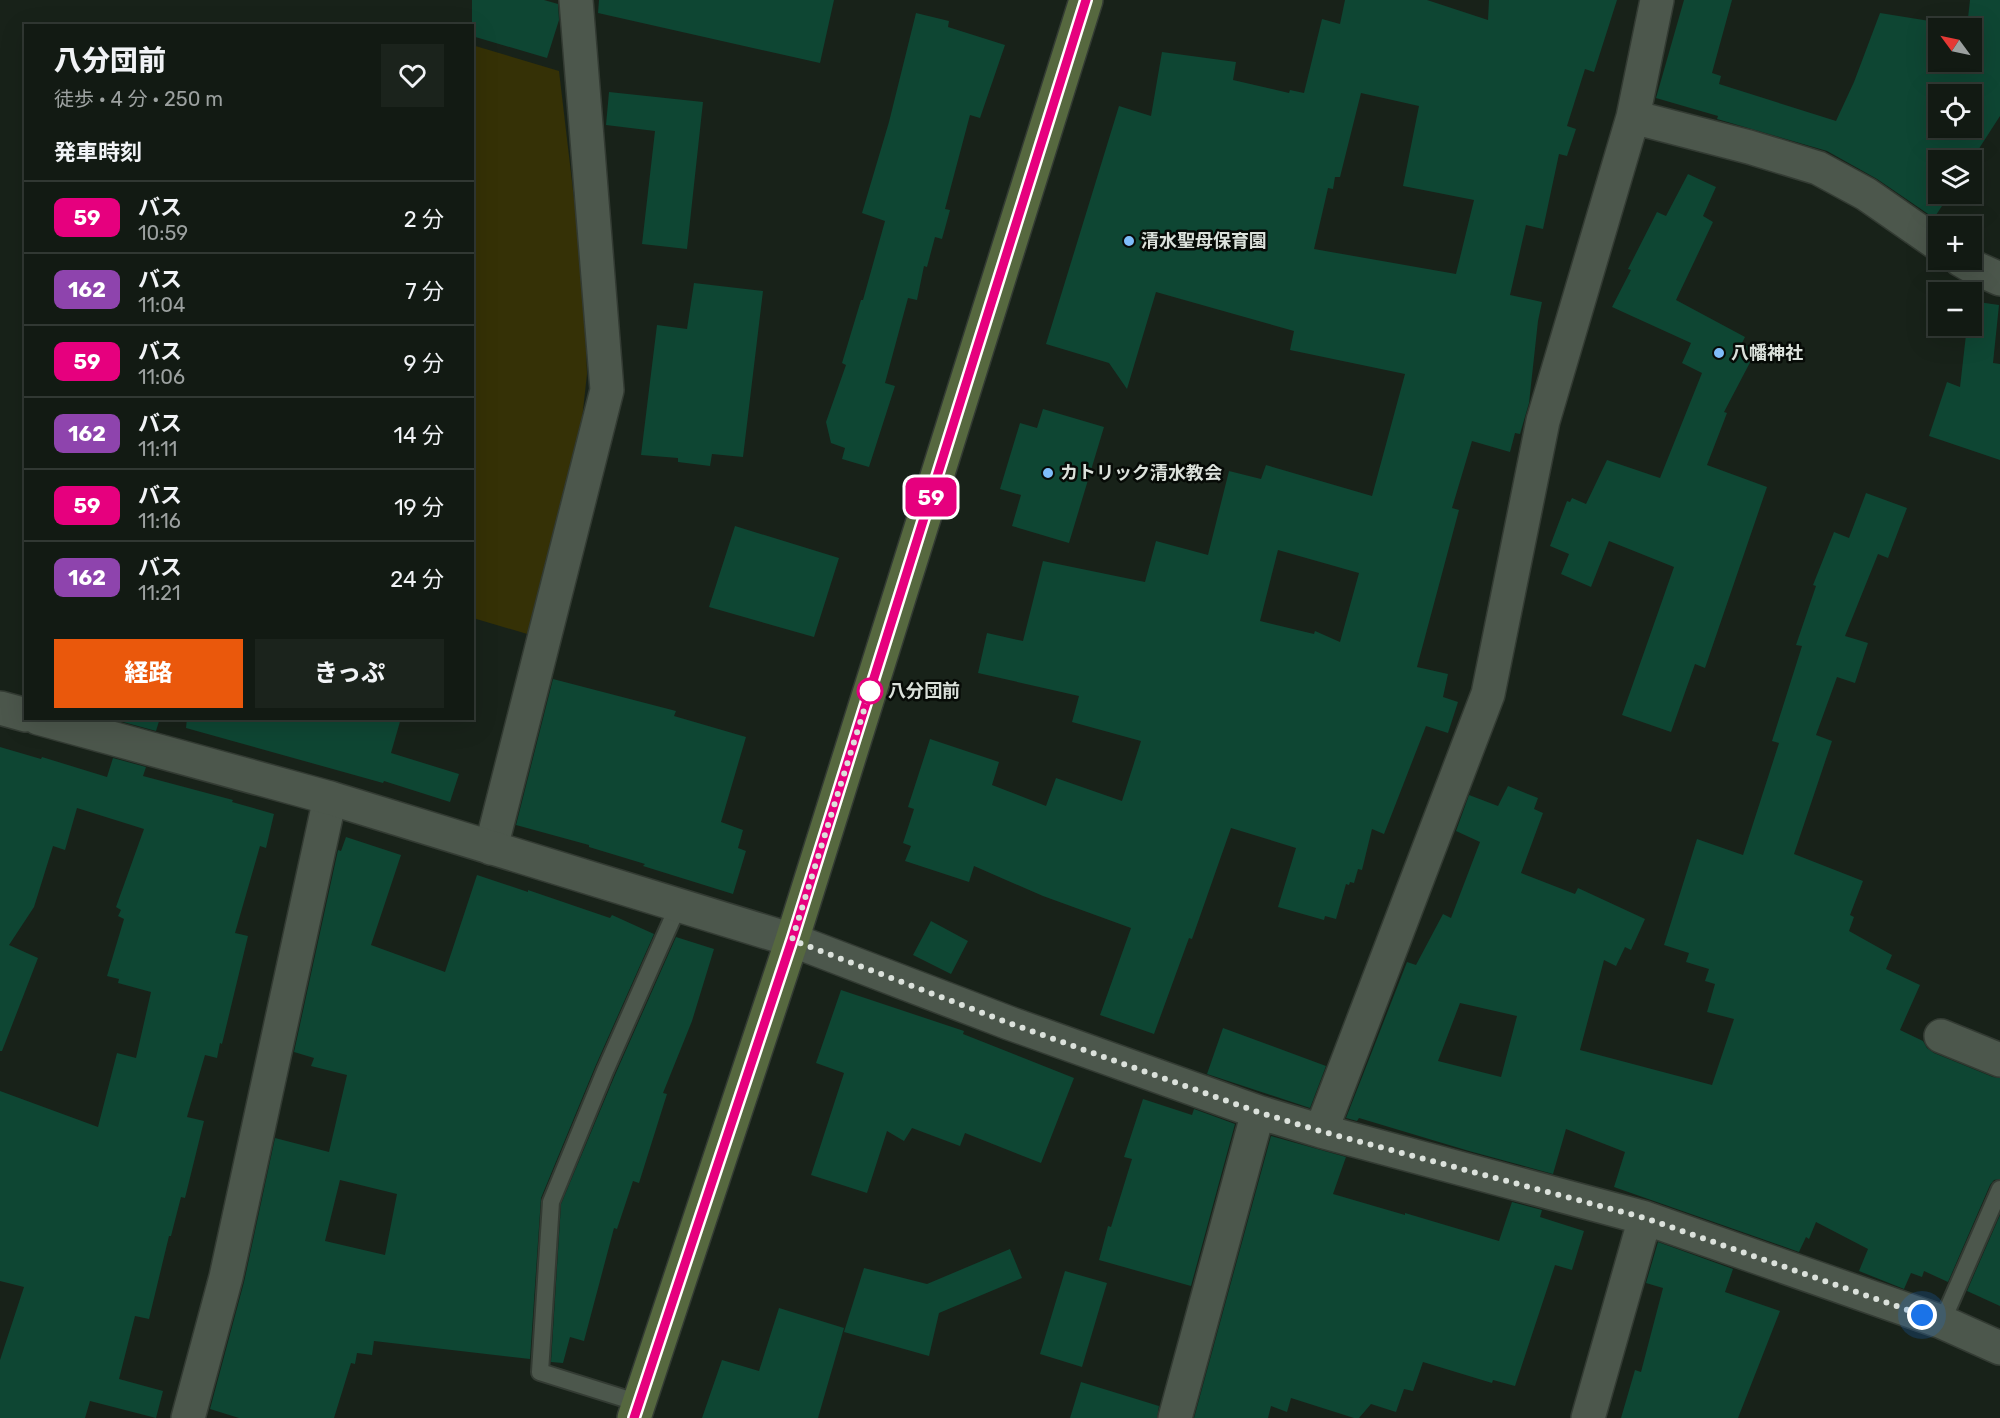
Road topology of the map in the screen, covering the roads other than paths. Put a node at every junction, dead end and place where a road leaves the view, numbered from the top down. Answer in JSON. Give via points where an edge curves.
{"nodes":[{"id":1,"x":576,"y":0,"type":"edge"},
{"id":2,"x":1086,"y":0,"type":"edge"},
{"id":3,"x":1657,"y":0,"type":"edge"},
{"id":4,"x":1633,"y":117,"type":"junction"},
{"id":5,"x":1928,"y":237,"type":"edge"},
{"id":6,"x":1980,"y":270,"type":"edge"},
{"id":7,"x":2000,"y":279,"type":"edge"},
{"id":8,"x":0,"y":708,"type":"edge"},
{"id":9,"x":24,"y":714,"type":"edge"},
{"id":10,"x":45,"y":720,"type":"edge"},
{"id":11,"x":330,"y":798,"type":"junction"},
{"id":12,"x":491,"y":848,"type":"junction"},
{"id":13,"x":678,"y":906,"type":"junction"},
{"id":14,"x":792,"y":940,"type":"junction"},
{"id":15,"x":1941,"y":1036,"type":"dead end"},
{"id":16,"x":2000,"y":1060,"type":"edge"},
{"id":17,"x":1258,"y":1112,"type":"junction"},
{"id":18,"x":1320,"y":1131,"type":"junction"},
{"id":19,"x":2000,"y":1189,"type":"edge"},
{"id":20,"x":1645,"y":1218,"type":"junction"},
{"id":21,"x":1942,"y":1322,"type":"junction"},
{"id":22,"x":2000,"y":1348,"type":"edge"},
{"id":23,"x":636,"y":1411,"type":"edge"},
{"id":24,"x":188,"y":1418,"type":"edge"},
{"id":25,"x":1175,"y":1418,"type":"edge"},
{"id":26,"x":1588,"y":1418,"type":"edge"}],
"edges":[{"from":1,"to":12,"type":"street","via":[[607,390]]},
{"from":2,"to":14,"type":"main road"},
{"from":3,"to":4,"type":"street"},
{"from":4,"to":5,"type":"street","via":[[1818,168],[1866,194]]},
{"from":4,"to":18,"type":"street","via":[[1543,421],[1488,694]]},
{"from":6,"to":7,"type":"street"},
{"from":8,"to":9,"type":"street"},
{"from":10,"to":11,"type":"street"},
{"from":11,"to":12,"type":"street"},
{"from":11,"to":24,"type":"street","via":[[226,1277]]},
{"from":12,"to":13,"type":"street"},
{"from":13,"to":14,"type":"street"},
{"from":13,"to":23,"type":"lane","via":[[551,1202],[540,1372]]},
{"from":14,"to":17,"type":"street"},
{"from":14,"to":23,"type":"main road"},
{"from":15,"to":16,"type":"street"},
{"from":17,"to":18,"type":"street"},
{"from":17,"to":25,"type":"street"},
{"from":18,"to":20,"type":"street"},
{"from":19,"to":21,"type":"lane"},
{"from":20,"to":21,"type":"street"},
{"from":20,"to":26,"type":"street"},
{"from":21,"to":22,"type":"street"}]}
